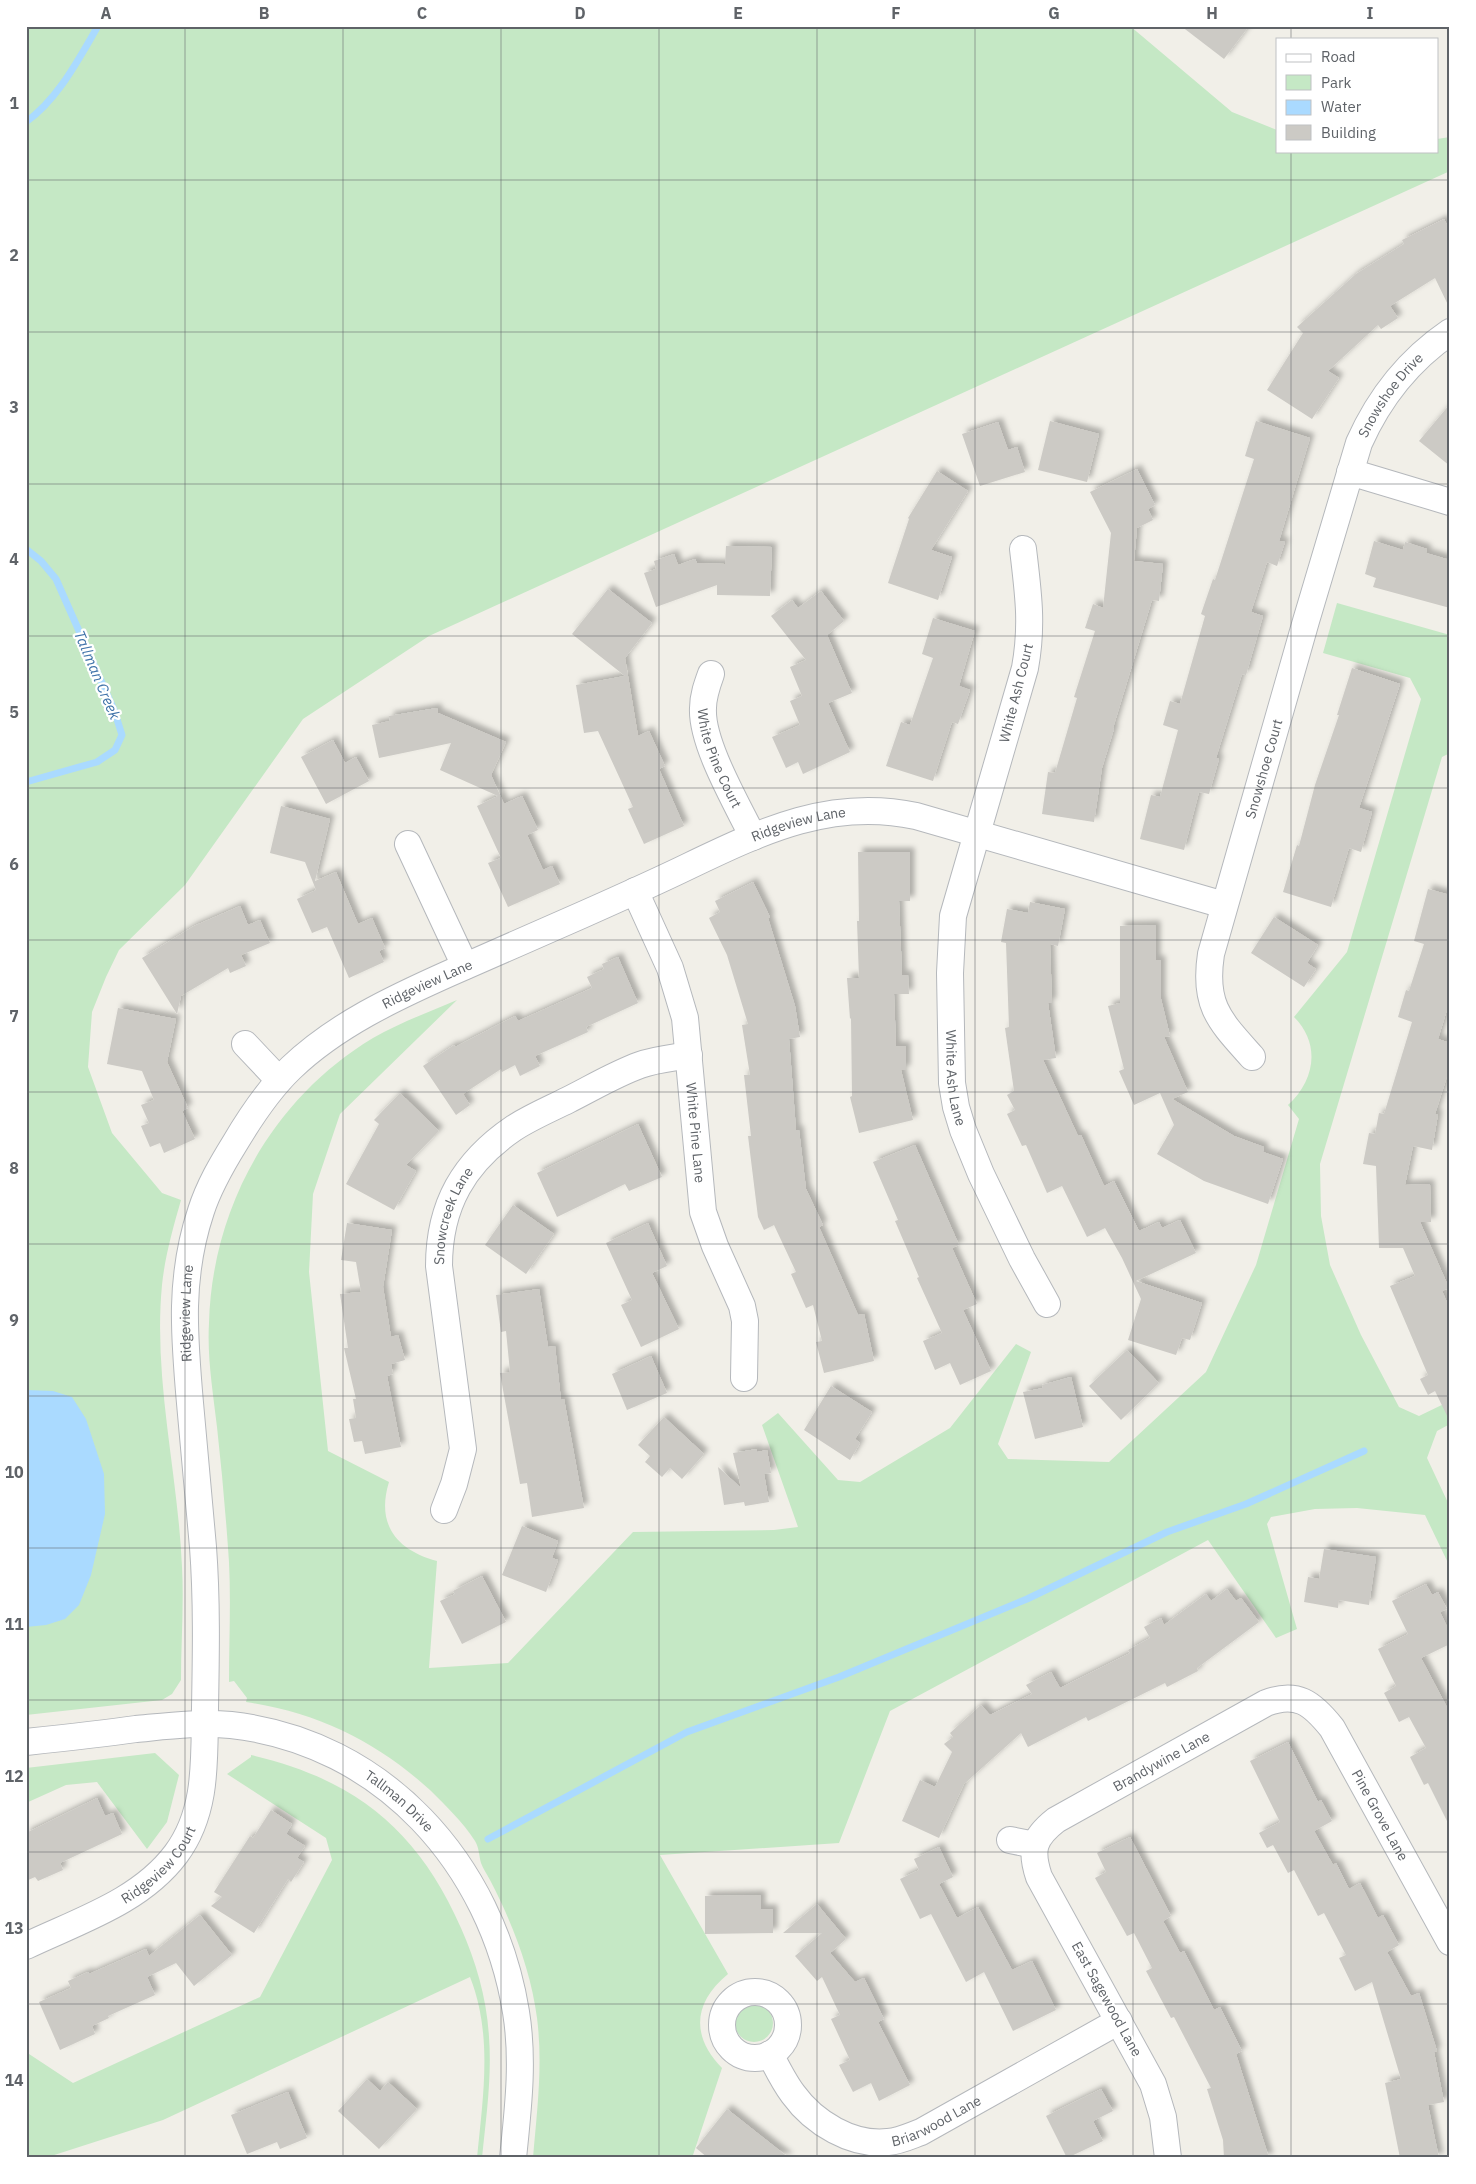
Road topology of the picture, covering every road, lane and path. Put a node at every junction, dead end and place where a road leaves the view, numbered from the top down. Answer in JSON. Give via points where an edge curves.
{"nodes":[{"id":1,"x":1450,"y":332,"type":"edge"},
{"id":2,"x":1350,"y":472,"type":"junction"},
{"id":3,"x":1450,"y":502,"type":"edge"},
{"id":4,"x":1023,"y":548,"type":"dead end"},
{"id":5,"x":711,"y":674,"type":"dead end"},
{"id":6,"x":977,"y":834,"type":"junction"},
{"id":7,"x":753,"y":836,"type":"junction"},
{"id":8,"x":408,"y":844,"type":"dead end"},
{"id":9,"x":635,"y":892,"type":"junction"},
{"id":10,"x":1224,"y":905,"type":"junction"},
{"id":11,"x":465,"y":966,"type":"junction"},
{"id":12,"x":245,"y":1044,"type":"dead end"},
{"id":13,"x":689,"y":1055,"type":"junction"},
{"id":14,"x":1252,"y":1057,"type":"dead end"},
{"id":15,"x":279,"y":1080,"type":"junction"},
{"id":16,"x":1047,"y":1304,"type":"dead end"},
{"id":17,"x":744,"y":1378,"type":"dead end"},
{"id":18,"x":444,"y":1510,"type":"dead end"},
{"id":19,"x":1303,"y":1689,"type":"joint"},
{"id":20,"x":205,"y":1724,"type":"junction"},
{"id":21,"x":26,"y":1742,"type":"edge"},
{"id":22,"x":1023,"y":1843,"type":"joint"},
{"id":23,"x":1450,"y":1942,"type":"edge"},
{"id":24,"x":26,"y":1946,"type":"edge"},
{"id":25,"x":1119,"y":2021,"type":"junction"},
{"id":26,"x":770,"y":2054,"type":"dead end"},
{"id":27,"x":513,"y":2158,"type":"edge"},
{"id":28,"x":1168,"y":2158,"type":"edge"}],
"edges":[{"from":1,"to":2,"type":"street","name":"Snowshoe Drive","via":[[1428,348],[1385,395],[1364,431]]},
{"from":2,"to":3,"type":"street"},
{"from":2,"to":10,"type":"street","name":"Snowshoe Court"},
{"from":4,"to":6,"type":"street","name":"White Ash Court","via":[[1031,640]]},
{"from":5,"to":7,"type":"street","name":"White Pine Court","via":[[702,709],[705,726],[712,749]]},
{"from":6,"to":7,"type":"street","name":"Ridgeview Lane","via":[[897,812],[862,810],[804,818]]},
{"from":6,"to":10,"type":"street","name":"Ridgeview Lane"},
{"from":6,"to":16,"type":"street","name":"White Ash Lane","via":[[954,916],[950,973],[952,1083],[961,1122],[981,1174]]},
{"from":7,"to":9,"type":"street","name":"Ridgeview Lane"},
{"from":8,"to":11,"type":"street"},
{"from":9,"to":11,"type":"street","name":"Ridgeview Lane"},
{"from":9,"to":13,"type":"street","name":"White Pine Lane","via":[[679,992]]},
{"from":10,"to":14,"type":"street","name":"Snowshoe Court","via":[[1209,968],[1211,997],[1224,1026]]},
{"from":11,"to":15,"type":"street","name":"Ridgeview Lane","via":[[358,1019],[306,1055]]},
{"from":12,"to":15,"type":"street"},
{"from":13,"to":17,"type":"street","name":"White Pine Lane","via":[[703,1212],[742,1306]]},
{"from":13,"to":18,"type":"street","name":"Snowcreek Lane","via":[[640,1065],[516,1127],[490,1145],[471,1165],[455,1191],[443,1226],[439,1266],[463,1449]]},
{"from":15,"to":20,"type":"street","name":"Ridgeview Lane","via":[[242,1132],[209,1190],[196,1228],[186,1285],[184,1333],[205,1576]]},
{"from":19,"to":22,"type":"street","name":"Brandywine Lane","via":[[1291,1698],[1275,1700],[1249,1713],[1056,1820]]},
{"from":19,"to":23,"type":"street","name":"Pine Grove Lane","via":[[1332,1728]]},
{"from":20,"to":21,"type":"street","name":"Tallman Drive"},
{"from":20,"to":24,"type":"street","name":"Ridgeview Court","via":[[200,1801],[188,1834],[169,1863],[128,1897]]},
{"from":20,"to":27,"type":"street","name":"Tallman Drive","via":[[230,1725],[289,1737],[323,1750],[384,1785],[439,1839],[467,1880],[490,1926],[513,1994],[520,2058]]},
{"from":22,"to":25,"type":"street","name":"East Sagewood Lane"},
{"from":25,"to":26,"type":"street","name":"Briarwood Lane","via":[[921,2132],[887,2142],[856,2138],[818,2119],[794,2096]]},
{"from":25,"to":28,"type":"street","name":"East Sagewood Lane","via":[[1146,2069],[1158,2100]]}]}
